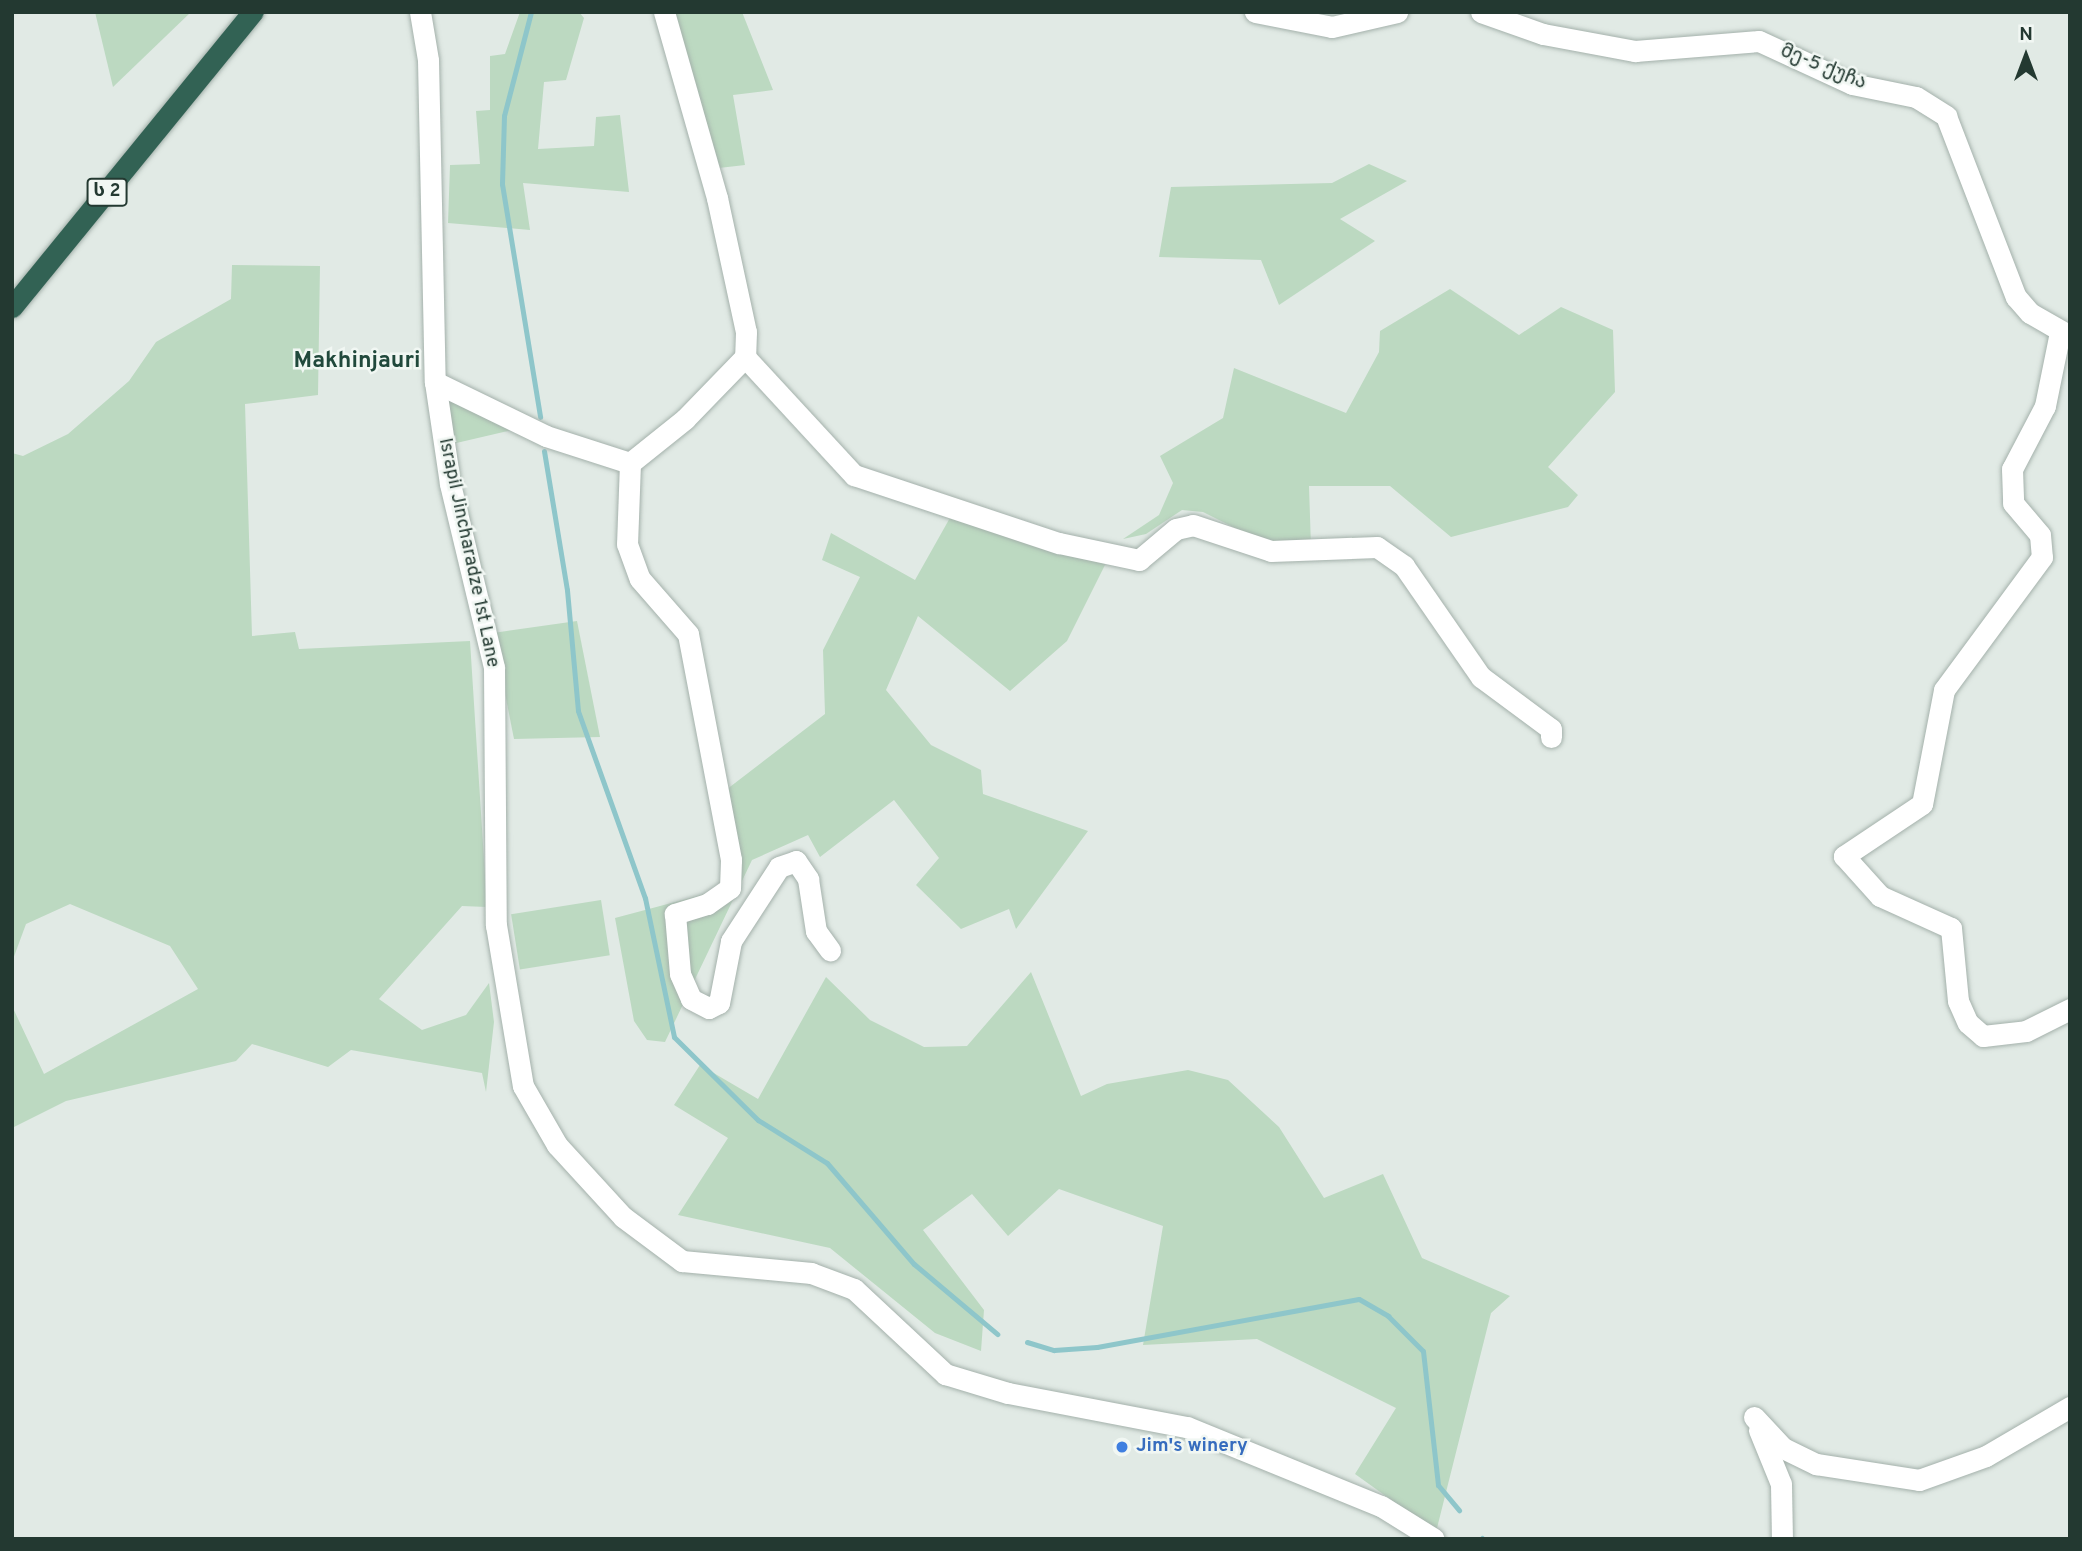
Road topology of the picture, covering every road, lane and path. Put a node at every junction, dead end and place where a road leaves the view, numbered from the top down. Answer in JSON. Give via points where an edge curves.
{"nodes":[{"id":1,"x":253,"y":12,"type":"edge"},
{"id":2,"x":420,"y":12,"type":"edge"},
{"id":3,"x":664,"y":12,"type":"edge"},
{"id":4,"x":1255,"y":12,"type":"edge"},
{"id":5,"x":1397,"y":12,"type":"edge"},
{"id":6,"x":1481,"y":12,"type":"edge"},
{"id":7,"x":12,"y":307,"type":"edge"},
{"id":8,"x":2065,"y":334,"type":"edge"},
{"id":9,"x":745,"y":357,"type":"junction"},
{"id":10,"x":435,"y":382,"type":"junction"},
{"id":11,"x":630,"y":463,"type":"junction"},
{"id":12,"x":1551,"y":737,"type":"dead end"},
{"id":13,"x":830,"y":950,"type":"dead end"},
{"id":14,"x":2070,"y":1009,"type":"edge"},
{"id":15,"x":2070,"y":1407,"type":"edge"},
{"id":16,"x":1434,"y":1539,"type":"edge"},
{"id":17,"x":1782,"y":1539,"type":"edge"}],
"edges":[{"from":1,"to":7,"type":"highway","number":"ს 2"},
{"from":2,"to":10,"type":"street","name":"Israpil Jincharadze 1st Lane","via":[[428,60]]},
{"from":3,"to":9,"type":"street","via":[[718,198],[746,332]]},
{"from":4,"to":5,"type":"street","via":[[1332,27]]},
{"from":6,"to":8,"type":"street","name":"მე-5 ქუჩა","via":[[1543,34],[1635,51],[1759,41],[1852,84],[1916,97],[1946,116],[2016,297]]},
{"from":8,"to":14,"type":"street","via":[[2045,405],[2012,469],[2013,503],[2040,535],[2042,557],[1944,690],[1922,804],[1844,856],[1880,896],[1951,928],[1958,1000],[1968,1023],[1983,1036],[2026,1031]]},
{"from":9,"to":11,"type":"street","via":[[685,419]]},
{"from":9,"to":12,"type":"street","via":[[854,475],[1059,543],[1139,560],[1176,530],[1193,525],[1271,551],[1377,547],[1404,566],[1481,677],[1551,729]]},
{"from":10,"to":11,"type":"street","via":[[546,436]]},
{"from":10,"to":16,"type":"street","name":"Israpil Jincharadze 1st Lane","via":[[450,484],[494,667],[496,925],[523,1086],[557,1145],[623,1217],[682,1261],[811,1273],[854,1289],[945,1374],[1008,1393],[1187,1427],[1381,1506]]},
{"from":11,"to":13,"type":"street","via":[[627,544],[640,579],[688,634],[730,860],[730,888],[707,904],[675,914],[680,974],[691,999],[709,1008],[719,1003],[731,941],[779,867],[796,861],[808,879],[816,931]]},
{"from":15,"to":17,"type":"street","via":[[1986,1456],[1919,1480],[1816,1464],[1783,1448],[1754,1417],[1781,1484]]}]}
